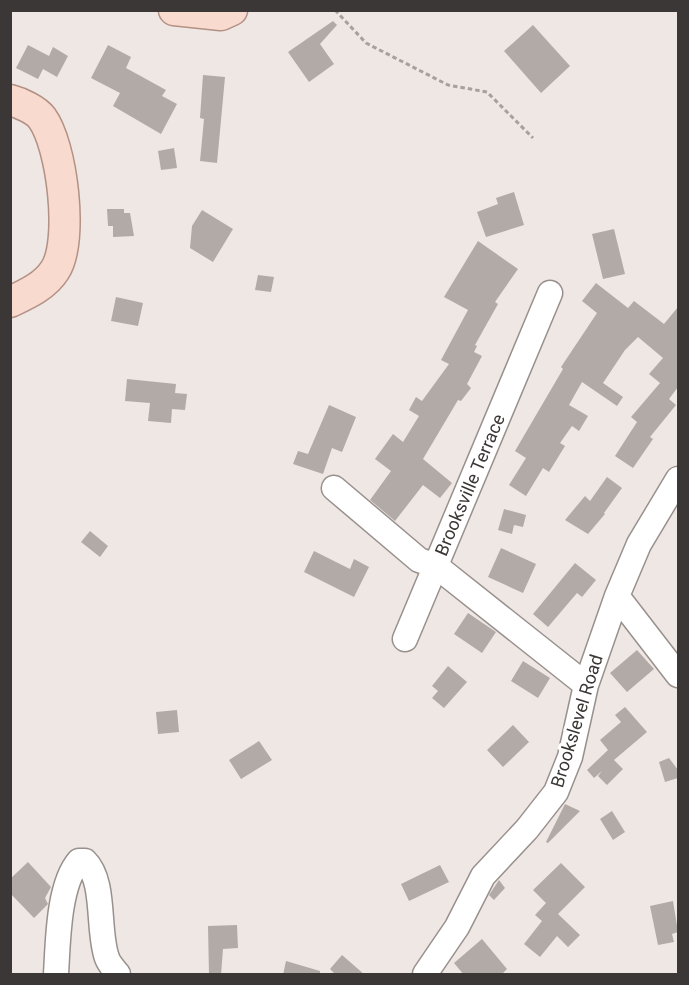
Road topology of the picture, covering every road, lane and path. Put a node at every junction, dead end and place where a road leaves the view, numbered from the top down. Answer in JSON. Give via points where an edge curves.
{"nodes":[{"id":1,"x":174,"y":10,"type":"edge"},
{"id":2,"x":232,"y":10,"type":"edge"},
{"id":3,"x":335,"y":10,"type":"edge"},
{"id":4,"x":10,"y":100,"type":"edge"},
{"id":5,"x":532,"y":138,"type":"dead end"},
{"id":6,"x":550,"y":293,"type":"dead end"},
{"id":7,"x":10,"y":302,"type":"edge"},
{"id":8,"x":678,"y":479,"type":"edge"},
{"id":9,"x":334,"y":488,"type":"dead end"},
{"id":10,"x":436,"y":566,"type":"junction"},
{"id":11,"x":617,"y":596,"type":"junction"},
{"id":12,"x":405,"y":639,"type":"dead end"},
{"id":13,"x":678,"y":675,"type":"edge"},
{"id":14,"x":586,"y":685,"type":"junction"},
{"id":15,"x":56,"y":975,"type":"edge"},
{"id":16,"x":118,"y":975,"type":"edge"},
{"id":17,"x":425,"y":975,"type":"edge"}],
"edges":[{"from":1,"to":2,"type":"main road","via":[[221,15]]},
{"from":3,"to":5,"type":"path","via":[[366,43],[448,85],[487,92]]},
{"from":4,"to":7,"type":"main road","via":[[41,116],[53,136],[66,218],[63,250],[56,270],[38,288]]},
{"from":6,"to":10,"type":"street","name":"Brooksville Terrace"},
{"from":8,"to":11,"type":"street","name":"Brookslevel Road","via":[[639,544]]},
{"from":9,"to":10,"type":"street","via":[[419,560]]},
{"from":10,"to":12,"type":"street"},
{"from":10,"to":14,"type":"street","name":"Brooksville Terrace"},
{"from":11,"to":13,"type":"street"},
{"from":11,"to":14,"type":"street","name":"Brookslevel Road"},
{"from":14,"to":17,"type":"street","name":"Brookslevel Road","via":[[570,757],[556,792],[528,829],[483,876],[457,927]]},
{"from":15,"to":16,"type":"street","via":[[72,869],[79,861],[85,861],[97,882],[107,959]]}]}
